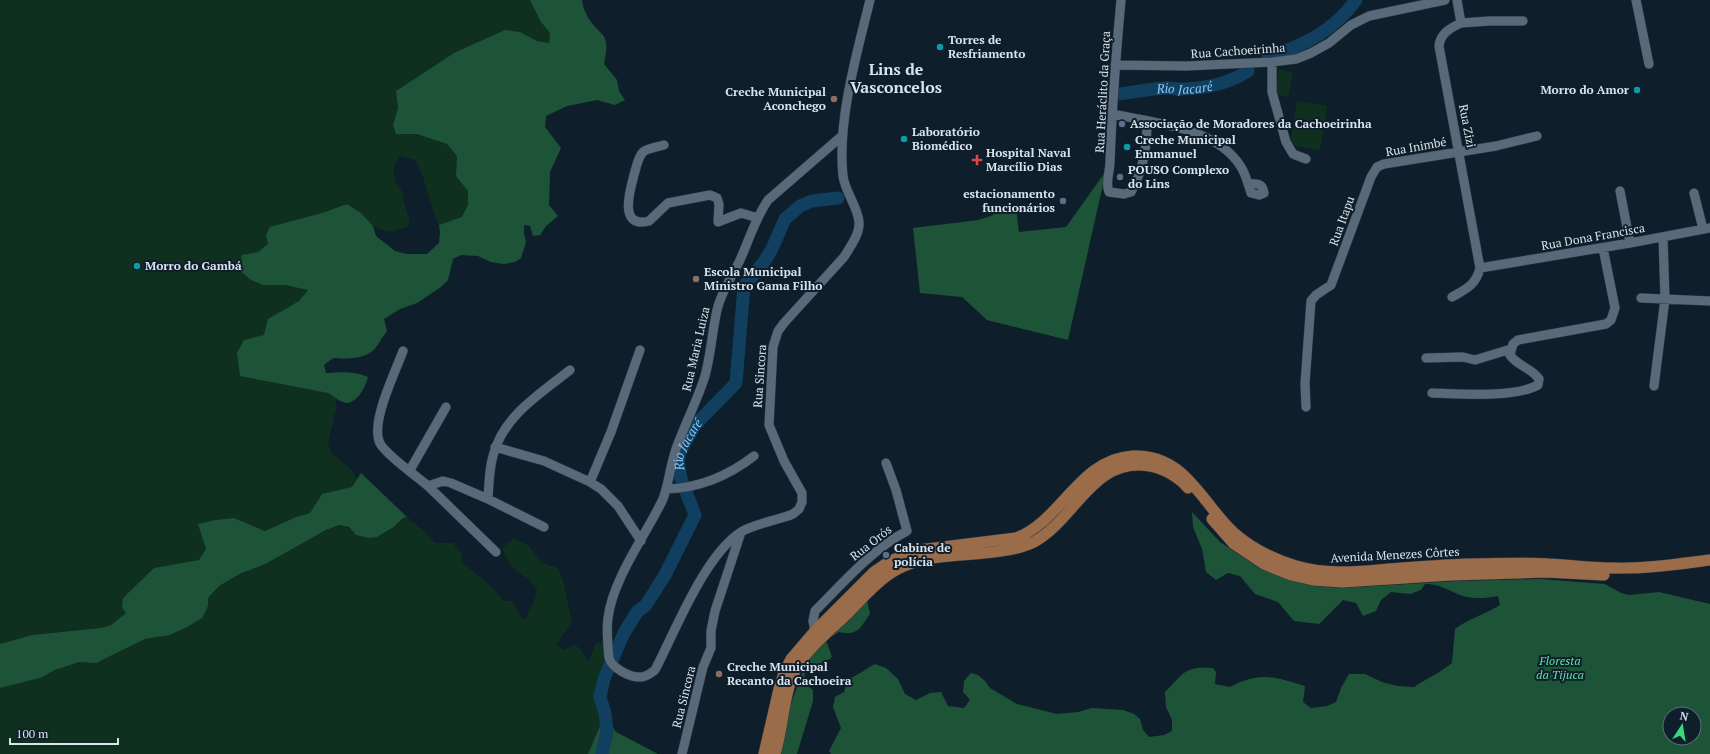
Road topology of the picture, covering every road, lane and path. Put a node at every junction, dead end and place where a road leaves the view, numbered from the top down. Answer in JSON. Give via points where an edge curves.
{"nodes":[{"id":1,"x":870,"y":0,"type":"edge"},
{"id":2,"x":1121,"y":0,"type":"edge"},
{"id":3,"x":1445,"y":0,"type":"edge"},
{"id":4,"x":1457,"y":0,"type":"edge"},
{"id":5,"x":1636,"y":0,"type":"edge"},
{"id":6,"x":1523,"y":21,"type":"dead end"},
{"id":7,"x":1461,"y":23,"type":"junction"},
{"id":8,"x":1272,"y":62,"type":"junction"},
{"id":9,"x":1648,"y":64,"type":"dead end"},
{"id":10,"x":1115,"y":65,"type":"junction"},
{"id":11,"x":1112,"y":114,"type":"junction"},
{"id":12,"x":1147,"y":121,"type":"junction"},
{"id":13,"x":844,"y":135,"type":"junction"},
{"id":14,"x":1537,"y":136,"type":"dead end"},
{"id":15,"x":664,"y":145,"type":"dead end"},
{"id":16,"x":1460,"y":152,"type":"junction"},
{"id":17,"x":1306,"y":159,"type":"dead end"},
{"id":18,"x":1377,"y":167,"type":"joint"},
{"id":19,"x":1248,"y":184,"type":"dead end"},
{"id":20,"x":1620,"y":191,"type":"dead end"},
{"id":21,"x":1694,"y":193,"type":"dead end"},
{"id":22,"x":758,"y":218,"type":"junction"},
{"id":23,"x":1706,"y":228,"type":"edge"},
{"id":24,"x":1663,"y":237,"type":"junction"},
{"id":25,"x":1630,"y":243,"type":"junction"},
{"id":26,"x":1603,"y":248,"type":"junction"},
{"id":27,"x":1480,"y":268,"type":"junction"},
{"id":28,"x":1452,"y":298,"type":"dead end"},
{"id":29,"x":1642,"y":298,"type":"dead end"},
{"id":30,"x":1665,"y":299,"type":"junction"},
{"id":31,"x":1710,"y":301,"type":"edge"},
{"id":32,"x":1510,"y":349,"type":"junction"},
{"id":33,"x":640,"y":350,"type":"dead end"},
{"id":34,"x":403,"y":351,"type":"dead end"},
{"id":35,"x":1426,"y":358,"type":"dead end"},
{"id":36,"x":570,"y":370,"type":"dead end"},
{"id":37,"x":1654,"y":386,"type":"dead end"},
{"id":38,"x":1432,"y":393,"type":"dead end"},
{"id":39,"x":446,"y":407,"type":"dead end"},
{"id":40,"x":1306,"y":407,"type":"dead end"},
{"id":41,"x":495,"y":447,"type":"junction"},
{"id":42,"x":754,"y":456,"type":"dead end"},
{"id":43,"x":886,"y":463,"type":"dead end"},
{"id":44,"x":410,"y":470,"type":"junction"},
{"id":45,"x":590,"y":482,"type":"junction"},
{"id":46,"x":428,"y":486,"type":"junction"},
{"id":47,"x":667,"y":489,"type":"junction"},
{"id":48,"x":488,"y":499,"type":"junction"},
{"id":49,"x":544,"y":528,"type":"dead end"},
{"id":50,"x":742,"y":531,"type":"junction"},
{"id":51,"x":641,"y":541,"type":"junction"},
{"id":52,"x":496,"y":552,"type":"dead end"},
{"id":53,"x":1710,"y":560,"type":"edge"},
{"id":54,"x":1710,"y":568,"type":"edge"},
{"id":55,"x":815,"y":631,"type":"junction"},
{"id":56,"x":611,"y":662,"type":"joint"},
{"id":57,"x":682,"y":754,"type":"edge"},
{"id":58,"x":764,"y":754,"type":"edge"},
{"id":59,"x":775,"y":754,"type":"edge"}],
"edges":[{"from":1,"to":13,"type":"street","via":[[848,93]]},
{"from":2,"to":10,"type":"street","name":"Rua Heráclito da Graça"},
{"from":3,"to":8,"type":"street","name":"Rua Cachoeirinha","via":[[1369,16],[1359,20],[1312,53],[1296,59]]},
{"from":4,"to":7,"type":"street"},
{"from":5,"to":9,"type":"street"},
{"from":6,"to":7,"type":"street"},
{"from":7,"to":16,"type":"street","name":"Rua Zizi","via":[[1442,35],[1439,46]]},
{"from":8,"to":10,"type":"street","name":"Rua Cachoeirinha","via":[[1186,66]]},
{"from":8,"to":17,"type":"street","via":[[1272,92],[1286,142],[1293,154]]},
{"from":10,"to":11,"type":"street","name":"Rua Heráclito da Graça"},
{"from":11,"to":12,"type":"street"},
{"from":11,"to":12,"type":"street","name":"Rua Heráclito da Graça","via":[[1107,186],[1111,193],[1131,192],[1147,147]]},
{"from":12,"to":19,"type":"street","via":[[1188,130],[1218,145],[1231,154],[1241,166]]},
{"from":13,"to":22,"type":"street","name":"Rua Maria Luiza","via":[[772,196]]},
{"from":13,"to":50,"type":"street","name":"Rua Sincora","via":[[843,178],[857,215],[859,228],[844,257],[778,331],[772,359],[768,425],[802,493],[802,502],[793,514]]},
{"from":14,"to":16,"type":"street","name":"Rua Inimbé"},
{"from":15,"to":22,"type":"street","via":[[645,151],[640,157],[627,202],[629,213],[634,219],[649,222],[668,203],[710,195],[717,198],[719,204],[718,222],[741,213]]},
{"from":16,"to":18,"type":"street","name":"Rua Inimbé"},
{"from":16,"to":27,"type":"street","name":"Rua Zizi"},
{"from":18,"to":40,"type":"street","name":"Rua Itapu","via":[[1331,285],[1311,301]]},
{"from":20,"to":25,"type":"street"},
{"from":21,"to":23,"type":"street"},
{"from":22,"to":47,"type":"street","name":"Rua Maria Luiza","via":[[721,296],[705,375],[676,448]]},
{"from":23,"to":24,"type":"street","name":"Rua Dona Francisca"},
{"from":24,"to":25,"type":"street","name":"Rua Dona Francisca"},
{"from":24,"to":30,"type":"street"},
{"from":25,"to":26,"type":"street","name":"Rua Dona Francisca"},
{"from":26,"to":27,"type":"street","name":"Rua Dona Francisca"},
{"from":26,"to":32,"type":"street","via":[[1615,308],[1612,320],[1606,324],[1518,340]]},
{"from":27,"to":28,"type":"street","via":[[1471,287]]},
{"from":29,"to":30,"type":"street"},
{"from":30,"to":31,"type":"street"},
{"from":30,"to":37,"type":"street"},
{"from":32,"to":35,"type":"street","via":[[1475,360],[1463,357]]},
{"from":32,"to":38,"type":"street","via":[[1513,360],[1537,375],[1538,385],[1532,389],[1479,394]]},
{"from":33,"to":45,"type":"street","via":[[612,432]]},
{"from":34,"to":44,"type":"street","via":[[378,420],[377,434],[381,444]]},
{"from":36,"to":41,"type":"street","via":[[519,410],[506,426]]},
{"from":39,"to":44,"type":"street"},
{"from":41,"to":45,"type":"street","via":[[544,461]]},
{"from":41,"to":48,"type":"street"},
{"from":42,"to":47,"type":"street","via":[[718,478],[692,487]]},
{"from":43,"to":55,"type":"street","name":"Rua Orós","via":[[907,531],[858,567],[815,611],[812,621]]},
{"from":44,"to":46,"type":"street"},
{"from":45,"to":51,"type":"street","via":[[611,497]]},
{"from":46,"to":48,"type":"street","via":[[443,481]]},
{"from":46,"to":52,"type":"street"},
{"from":47,"to":51,"type":"street","name":"Rua Maria Luiza"},
{"from":48,"to":49,"type":"street"},
{"from":50,"to":56,"type":"street","name":"Rua Sincora","via":[[712,562],[655,670],[640,677],[624,673]]},
{"from":50,"to":57,"type":"street","name":"Rua Sincora","via":[[715,611],[711,648],[703,667]]},
{"from":51,"to":56,"type":"street","name":"Rua Maria Luiza","via":[[610,605],[607,626]]},
{"from":53,"to":55,"type":"main road","name":"Avenida Menezes Côrtes","via":[[1631,568],[1515,563],[1332,573],[1318,571],[1260,552],[1222,521],[1180,471],[1156,459],[1132,456],[1096,468],[1027,534],[1016,538],[919,550],[890,561],[874,572]]},
{"from":54,"to":59,"type":"main road","name":"Avenida Menezes Côrtes","via":[[1621,575],[1546,572],[1342,582],[1313,580],[1291,575],[1247,554],[1221,531],[1186,486],[1167,472],[1146,465],[1126,465],[1116,468],[1095,483],[1051,529],[1033,542],[1008,549],[921,560],[902,566],[878,583],[812,648],[797,667],[788,690]]},
{"from":55,"to":58,"type":"main road","name":"Avenida Menezes Côrtes","via":[[791,659],[784,673]]}]}
